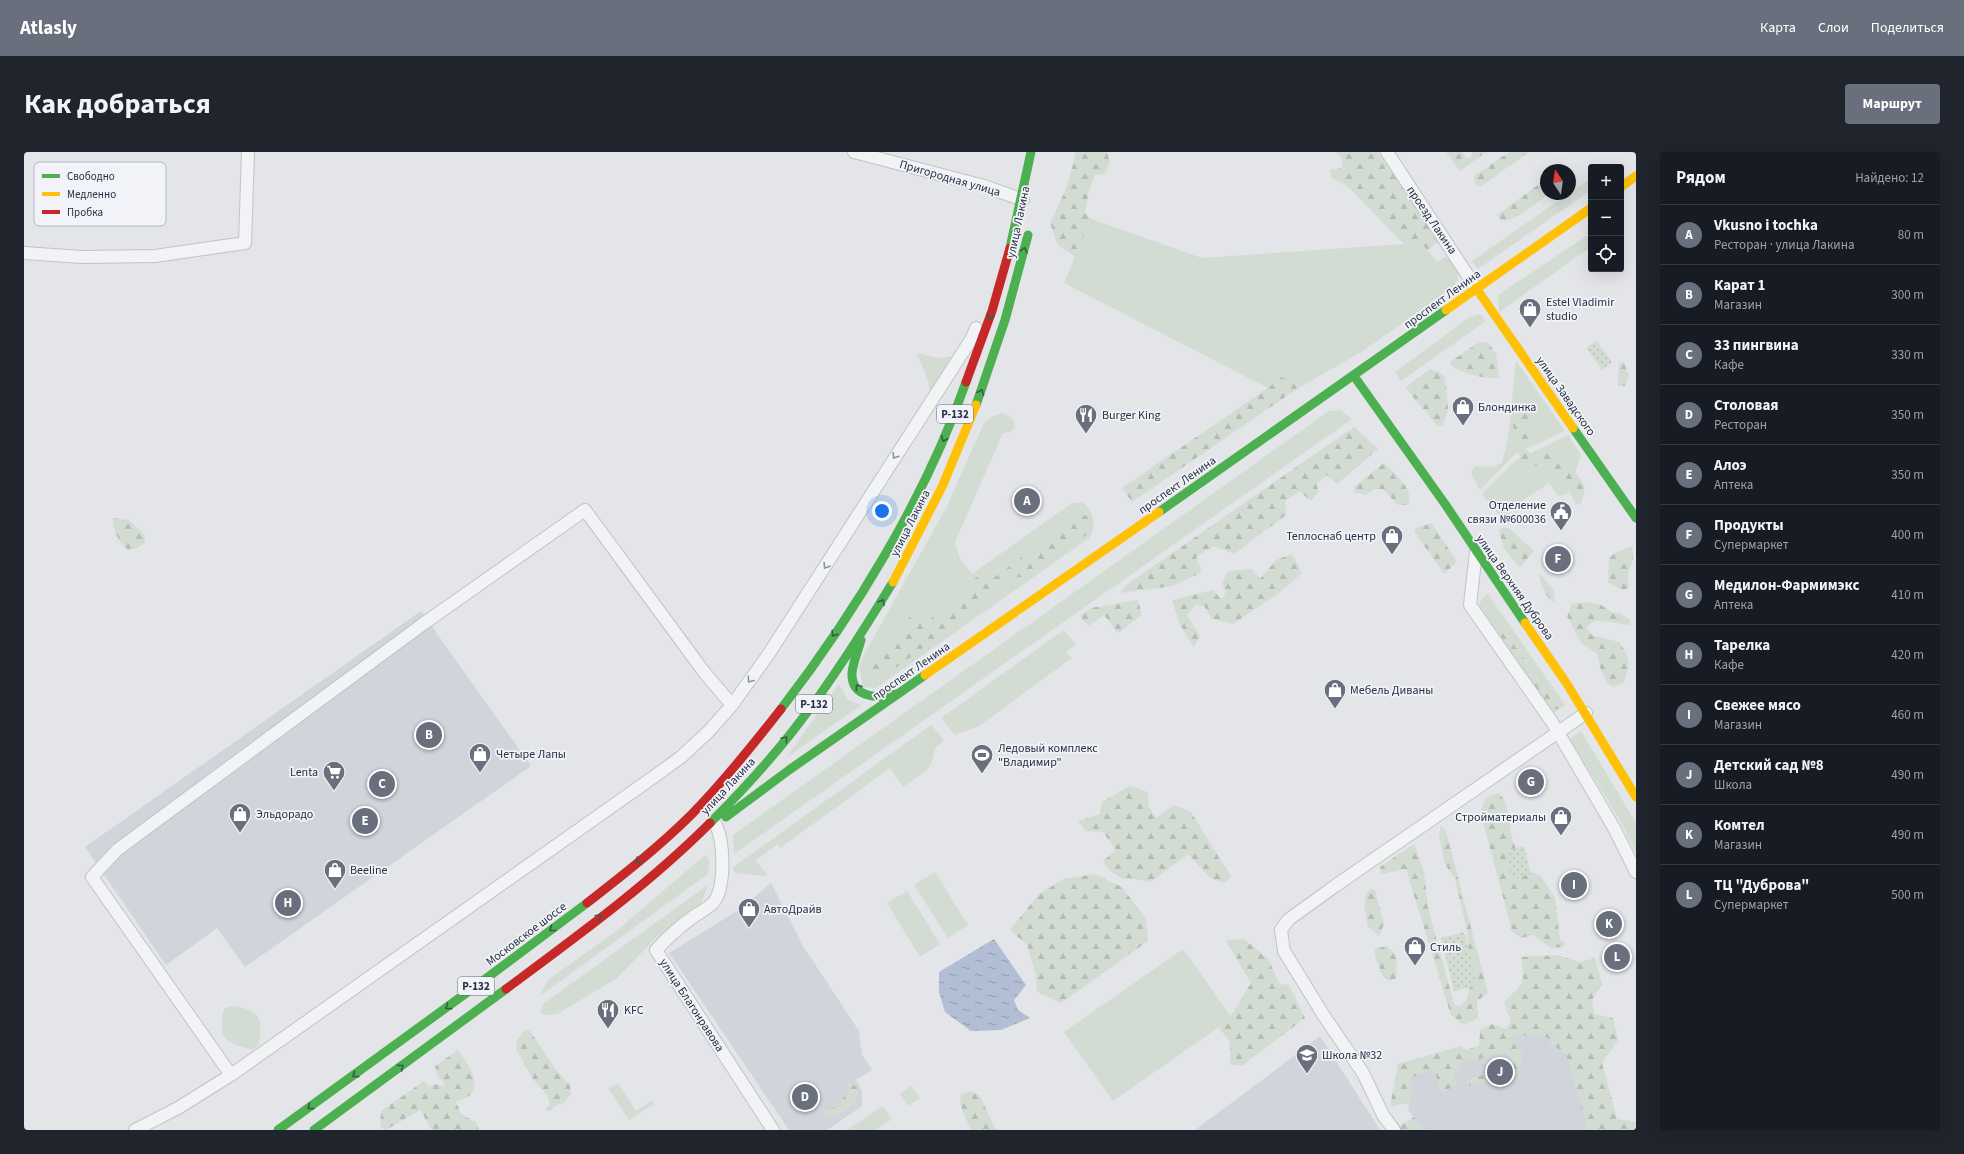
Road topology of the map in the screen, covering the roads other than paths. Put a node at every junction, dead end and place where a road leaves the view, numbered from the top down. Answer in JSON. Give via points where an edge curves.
{"nodes":[{"id":1,"x":248,"y":152,"type":"edge"},
{"id":2,"x":854,"y":152,"type":"edge"},
{"id":3,"x":1031,"y":152,"type":"edge"},
{"id":4,"x":1387,"y":152,"type":"edge"},
{"id":5,"x":1636,"y":176,"type":"edge"},
{"id":6,"x":1624,"y":185,"type":"edge"},
{"id":7,"x":1022,"y":200,"type":"junction"},
{"id":8,"x":1588,"y":210,"type":"edge"},
{"id":9,"x":1030,"y":224,"type":"dead end"},
{"id":10,"x":24,"y":253,"type":"edge"},
{"id":11,"x":1005,"y":266,"type":"junction"},
{"id":12,"x":1476,"y":288,"type":"junction"},
{"id":13,"x":1354,"y":376,"type":"junction"},
{"id":14,"x":1636,"y":518,"type":"edge"},
{"id":15,"x":1476,"y":552,"type":"junction"},
{"id":16,"x":862,"y":635,"type":"junction"},
{"id":17,"x":905,"y":690,"type":"junction"},
{"id":18,"x":732,"y":706,"type":"junction"},
{"id":19,"x":1586,"y":713,"type":"junction"},
{"id":20,"x":1558,"y":732,"type":"junction"},
{"id":21,"x":760,"y":734,"type":"junction"},
{"id":22,"x":758,"y":761,"type":"junction"},
{"id":23,"x":789,"y":770,"type":"junction"},
{"id":24,"x":775,"y":780,"type":"junction"},
{"id":25,"x":1636,"y":797,"type":"edge"},
{"id":26,"x":730,"y":802,"type":"junction"},
{"id":27,"x":713,"y":819,"type":"junction"},
{"id":28,"x":668,"y":837,"type":"junction"},
{"id":29,"x":1636,"y":872,"type":"edge"},
{"id":30,"x":231,"y":1075,"type":"junction"},
{"id":31,"x":135,"y":1130,"type":"edge"},
{"id":32,"x":278,"y":1130,"type":"edge"},
{"id":33,"x":314,"y":1130,"type":"edge"},
{"id":34,"x":773,"y":1130,"type":"edge"},
{"id":35,"x":1394,"y":1130,"type":"edge"}],
"edges":[{"from":1,"to":10,"type":"street","via":[[245,243],[155,256],[82,257]]},
{"from":2,"to":7,"type":"street","name":"Пригородная улица","via":[[984,186]]},
{"from":3,"to":7,"type":"main road","name":"улица Лакина","number":"Р-132"},
{"from":4,"to":12,"type":"street","name":"проезд Лакина"},
{"from":5,"to":6,"type":"main road"},
{"from":7,"to":11,"type":"main road","name":"улица Лакина","number":"Р-132"},
{"from":8,"to":12,"type":"main road","name":"проспект Ленина"},
{"from":16,"to":9,"type":"main road","name":"улица Лакина","number":"Р-132","one_way":true,"via":[[899,572],[948,474],[987,377],[1018,276]]},
{"from":11,"to":18,"type":"street","one_way":true,"via":[[992,289],[972,338],[787,627]]},
{"from":11,"to":21,"type":"main road","name":"улица Лакина","number":"Р-132","one_way":true,"via":[[982,344],[954,417],[921,490],[856,602],[791,696]]},
{"from":12,"to":13,"type":"main road","name":"проспект Ленина"},
{"from":12,"to":14,"type":"main road","name":"улица Завадского"},
{"from":13,"to":15,"type":"main road","name":"улица Верхняя Дуброва"},
{"from":13,"to":17,"type":"main road","name":"проспект Ленина"},
{"from":15,"to":19,"type":"main road","name":"улица Верхняя Дуброва"},
{"from":15,"to":20,"type":"street","via":[[1470,606]]},
{"from":17,"to":16,"type":"main road","one_way":true,"via":[[877,698],[858,690],[854,684],[853,669]]},
{"from":22,"to":16,"type":"main road","name":"улица Лакина","number":"Р-132","one_way":true,"via":[[811,708]]},
{"from":17,"to":23,"type":"main road","name":"проспект Ленина"},
{"from":18,"to":30,"type":"street","via":[[694,745],[656,776]]},
{"from":18,"to":30,"type":"street","via":[[585,510],[423,624],[130,840],[92,877]]},
{"from":19,"to":20,"type":"street"},
{"from":19,"to":25,"type":"main road","name":"улица Верхняя Дуброва"},
{"from":20,"to":29,"type":"street","via":[[1614,828]]},
{"from":20,"to":35,"type":"street","via":[[1335,886],[1288,920],[1281,930],[1284,951],[1363,1073],[1383,1115]]},
{"from":21,"to":22,"type":"main road"},
{"from":21,"to":27,"type":"main road"},
{"from":21,"to":28,"type":"main road","name":"улица Лакина","number":"Р-132","via":[[702,804]]},
{"from":22,"to":23,"type":"main road","via":[[770,775]]},
{"from":22,"to":26,"type":"main road","name":"улица Лакина","number":"Р-132"},
{"from":23,"to":24,"type":"main road","name":"проспект Ленина"},
{"from":24,"to":26,"type":"main road","name":"проспект Ленина"},
{"from":24,"to":27,"type":"main road","name":"проспект Ленина"},
{"from":26,"to":27,"type":"main road","name":"улица Лакина","number":"Р-132"},
{"from":27,"to":28,"type":"main road","name":"проспект Ленина"},
{"from":33,"to":27,"type":"main road","name":"улица Лакина","number":"Р-132","one_way":true,"via":[[513,985],[686,848]]},
{"from":27,"to":34,"type":"street","name":"улица Благонравова","via":[[721,840],[722,869],[720,886],[714,902],[671,934],[656,950]]},
{"from":28,"to":32,"type":"main road","name":"Московское шоссе","number":"Р-132","one_way":true,"via":[[502,968]]},
{"from":30,"to":31,"type":"street","via":[[178,1108]]}]}
